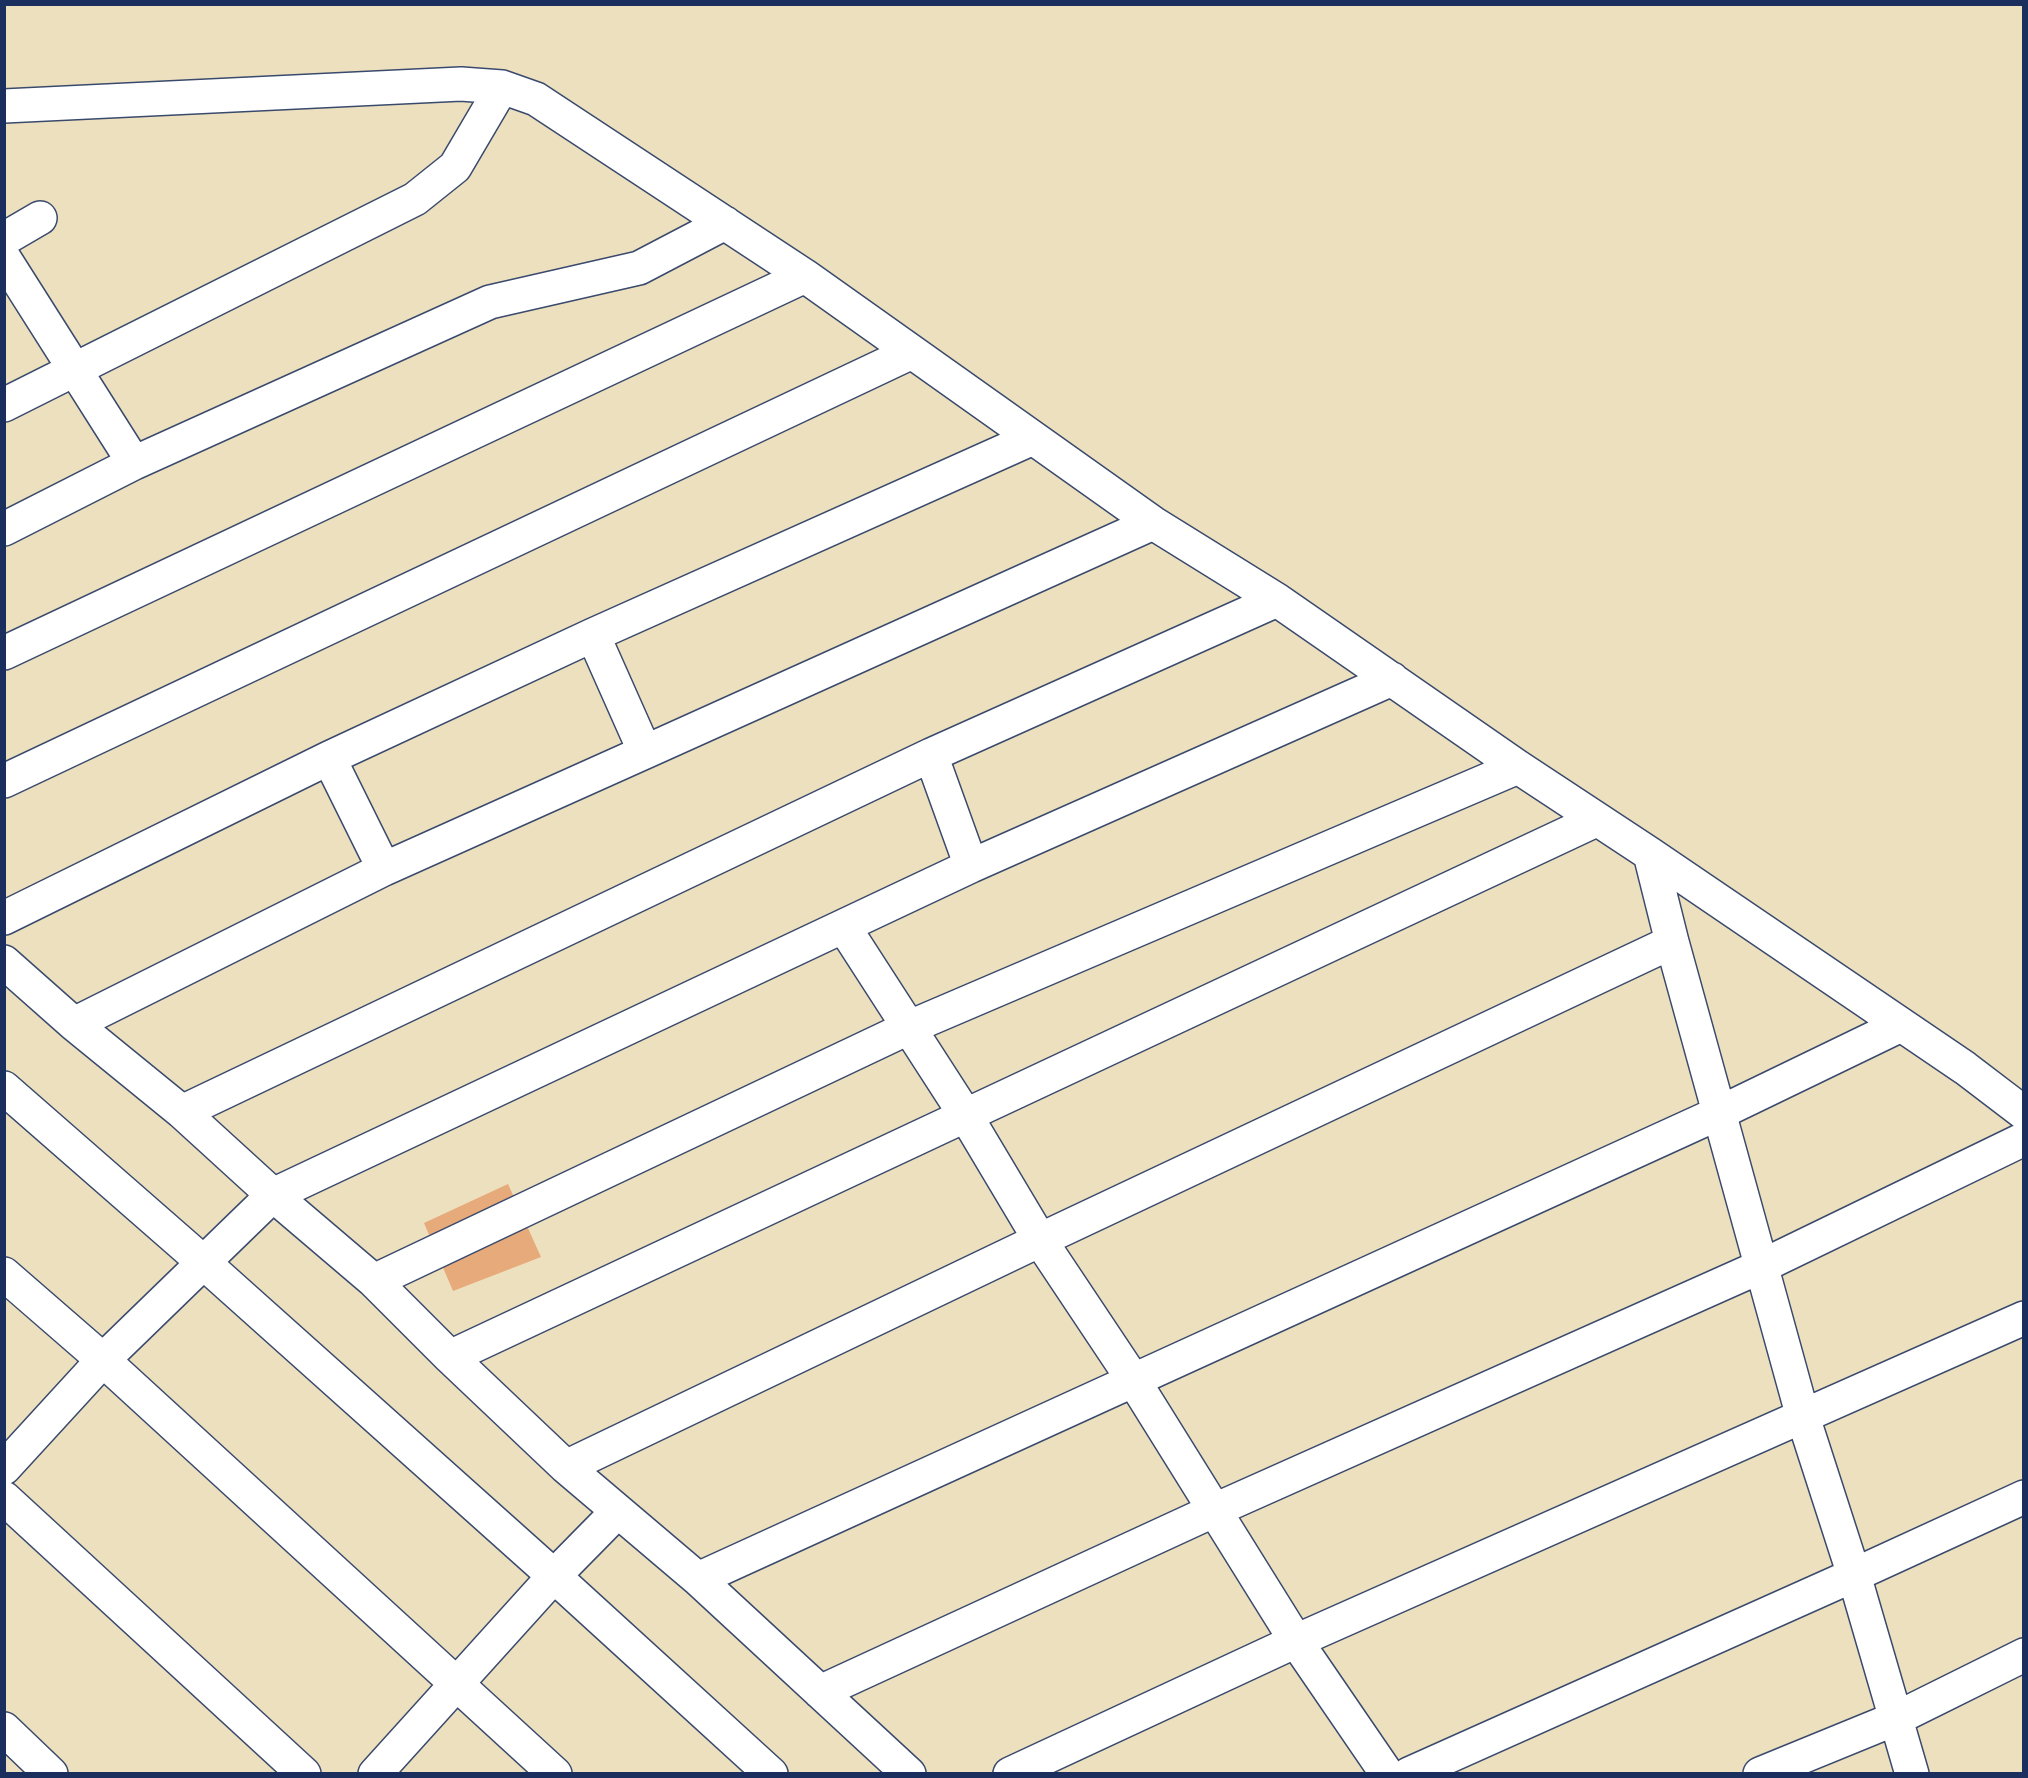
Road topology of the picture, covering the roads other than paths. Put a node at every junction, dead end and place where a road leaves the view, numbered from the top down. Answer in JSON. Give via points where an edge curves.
{"nodes":[{"id":1,"x":502,"y":87,"type":"junction"},
{"id":2,"x":4,"y":106,"type":"edge"},
{"id":3,"x":40,"y":218,"type":"dead end"},
{"id":4,"x":725,"y":223,"type":"junction"},
{"id":5,"x":4,"y":239,"type":"edge"},
{"id":6,"x":4,"y":258,"type":"edge"},
{"id":7,"x":805,"y":276,"type":"junction"},
{"id":8,"x":912,"y":352,"type":"junction"},
{"id":9,"x":75,"y":371,"type":"junction"},
{"id":10,"x":4,"y":405,"type":"edge"},
{"id":11,"x":1033,"y":438,"type":"junction"},
{"id":12,"x":134,"y":463,"type":"junction"},
{"id":13,"x":1153,"y":523,"type":"junction"},
{"id":14,"x":4,"y":529,"type":"edge"},
{"id":15,"x":1277,"y":600,"type":"junction"},
{"id":16,"x":593,"y":635,"type":"junction"},
{"id":17,"x":4,"y":653,"type":"edge"},
{"id":18,"x":1392,"y":679,"type":"junction"},
{"id":19,"x":645,"y":752,"type":"junction"},
{"id":20,"x":931,"y":755,"type":"junction"},
{"id":21,"x":329,"y":758,"type":"junction"},
{"id":22,"x":1518,"y":767,"type":"junction"},
{"id":23,"x":4,"y":781,"type":"edge"},
{"id":24,"x":1596,"y":819,"type":"junction"},
{"id":25,"x":1650,"y":854,"type":"junction"},
{"id":26,"x":971,"y":866,"type":"junction"},
{"id":27,"x":384,"y":868,"type":"junction"},
{"id":28,"x":4,"y":918,"type":"edge"},
{"id":29,"x":844,"y":927,"type":"junction"},
{"id":30,"x":1672,"y":942,"type":"junction"},
{"id":31,"x":4,"y":962,"type":"edge"},
{"id":32,"x":74,"y":1024,"type":"junction"},
{"id":33,"x":1901,"y":1025,"type":"junction"},
{"id":34,"x":910,"y":1027,"type":"junction"},
{"id":35,"x":4,"y":1088,"type":"edge"},
{"id":36,"x":182,"y":1112,"type":"junction"},
{"id":37,"x":1719,"y":1113,"type":"junction"},
{"id":38,"x":2024,"y":1113,"type":"edge"},
{"id":39,"x":966,"y":1116,"type":"junction"},
{"id":40,"x":2024,"y":1139,"type":"edge"},
{"id":41,"x":273,"y":1195,"type":"junction"},
{"id":42,"x":1040,"y":1240,"type":"junction"},
{"id":43,"x":203,"y":1262,"type":"junction"},
{"id":44,"x":1762,"y":1266,"type":"junction"},
{"id":45,"x":4,"y":1274,"type":"edge"},
{"id":46,"x":374,"y":1281,"type":"junction"},
{"id":47,"x":2024,"y":1318,"type":"edge"},
{"id":48,"x":450,"y":1357,"type":"junction"},
{"id":49,"x":103,"y":1360,"type":"junction"},
{"id":50,"x":1134,"y":1381,"type":"junction"},
{"id":51,"x":1803,"y":1416,"type":"junction"},
{"id":52,"x":566,"y":1467,"type":"junction"},
{"id":53,"x":4,"y":1468,"type":"edge"},
{"id":54,"x":2024,"y":1497,"type":"edge"},
{"id":55,"x":4,"y":1498,"type":"edge"},
{"id":56,"x":1215,"y":1510,"type":"junction"},
{"id":57,"x":617,"y":1512,"type":"junction"},
{"id":58,"x":1854,"y":1575,"type":"junction"},
{"id":59,"x":554,"y":1576,"type":"junction"},
{"id":60,"x":698,"y":1579,"type":"junction"},
{"id":61,"x":1296,"y":1641,"type":"junction"},
{"id":62,"x":2024,"y":1655,"type":"edge"},
{"id":63,"x":457,"y":1682,"type":"junction"},
{"id":64,"x":820,"y":1692,"type":"junction"},
{"id":65,"x":1897,"y":1718,"type":"junction"},
{"id":66,"x":4,"y":1729,"type":"edge"},
{"id":67,"x":51,"y":1773,"type":"edge"},
{"id":68,"x":304,"y":1773,"type":"edge"},
{"id":69,"x":375,"y":1773,"type":"edge"},
{"id":70,"x":555,"y":1773,"type":"edge"},
{"id":71,"x":771,"y":1773,"type":"edge"},
{"id":72,"x":909,"y":1773,"type":"edge"},
{"id":73,"x":1010,"y":1773,"type":"edge"},
{"id":74,"x":1387,"y":1773,"type":"edge"},
{"id":75,"x":1408,"y":1773,"type":"edge"},
{"id":76,"x":1760,"y":1773,"type":"edge"},
{"id":77,"x":1912,"y":1773,"type":"edge"}],
"edges":[{"from":1,"to":2,"type":"street","via":[[461,84]]},
{"from":1,"to":4,"type":"street","via":[[536,99]]},
{"from":1,"to":9,"type":"street","via":[[455,167],[415,199]]},
{"from":3,"to":5,"type":"street"},
{"from":4,"to":7,"type":"street"},
{"from":4,"to":12,"type":"street","via":[[639,268],[490,302]]},
{"from":6,"to":9,"type":"street"},
{"from":7,"to":8,"type":"street"},
{"from":7,"to":17,"type":"street"},
{"from":8,"to":11,"type":"street"},
{"from":8,"to":23,"type":"street"},
{"from":9,"to":10,"type":"street"},
{"from":9,"to":12,"type":"street"},
{"from":11,"to":13,"type":"street"},
{"from":11,"to":16,"type":"street"},
{"from":12,"to":14,"type":"street"},
{"from":13,"to":15,"type":"street"},
{"from":13,"to":19,"type":"street"},
{"from":15,"to":18,"type":"street"},
{"from":15,"to":20,"type":"street"},
{"from":16,"to":19,"type":"street"},
{"from":16,"to":21,"type":"street"},
{"from":18,"to":22,"type":"street"},
{"from":18,"to":26,"type":"street"},
{"from":19,"to":27,"type":"street"},
{"from":20,"to":26,"type":"street"},
{"from":20,"to":36,"type":"street"},
{"from":21,"to":27,"type":"street"},
{"from":21,"to":28,"type":"street"},
{"from":22,"to":24,"type":"street"},
{"from":22,"to":34,"type":"street"},
{"from":24,"to":25,"type":"street"},
{"from":24,"to":39,"type":"street"},
{"from":25,"to":30,"type":"street"},
{"from":25,"to":33,"type":"street"},
{"from":26,"to":29,"type":"street"},
{"from":27,"to":32,"type":"street"},
{"from":29,"to":34,"type":"street"},
{"from":29,"to":41,"type":"street"},
{"from":30,"to":37,"type":"street"},
{"from":30,"to":42,"type":"street"},
{"from":31,"to":32,"type":"street"},
{"from":32,"to":36,"type":"street"},
{"from":33,"to":37,"type":"street"},
{"from":33,"to":38,"type":"street"},
{"from":34,"to":39,"type":"street"},
{"from":34,"to":46,"type":"street"},
{"from":35,"to":43,"type":"street"},
{"from":36,"to":41,"type":"street"},
{"from":37,"to":44,"type":"street"},
{"from":37,"to":50,"type":"street"},
{"from":39,"to":42,"type":"street"},
{"from":39,"to":48,"type":"street"},
{"from":40,"to":44,"type":"street"},
{"from":41,"to":43,"type":"street"},
{"from":41,"to":46,"type":"street"},
{"from":42,"to":50,"type":"street"},
{"from":42,"to":52,"type":"street"},
{"from":43,"to":49,"type":"street"},
{"from":43,"to":59,"type":"street"},
{"from":44,"to":51,"type":"street"},
{"from":44,"to":56,"type":"street"},
{"from":45,"to":49,"type":"street"},
{"from":46,"to":48,"type":"street"},
{"from":47,"to":51,"type":"street"},
{"from":48,"to":52,"type":"street"},
{"from":49,"to":53,"type":"street"},
{"from":49,"to":63,"type":"street"},
{"from":50,"to":56,"type":"street"},
{"from":50,"to":60,"type":"street"},
{"from":51,"to":58,"type":"street"},
{"from":51,"to":61,"type":"street"},
{"from":52,"to":57,"type":"street"},
{"from":54,"to":58,"type":"street"},
{"from":55,"to":68,"type":"street"},
{"from":56,"to":61,"type":"street"},
{"from":56,"to":64,"type":"street"},
{"from":57,"to":59,"type":"street"},
{"from":57,"to":60,"type":"street"},
{"from":58,"to":65,"type":"street"},
{"from":58,"to":75,"type":"street"},
{"from":59,"to":63,"type":"street"},
{"from":59,"to":71,"type":"street"},
{"from":60,"to":64,"type":"street"},
{"from":61,"to":73,"type":"street"},
{"from":61,"to":74,"type":"street"},
{"from":62,"to":65,"type":"street"},
{"from":63,"to":69,"type":"street"},
{"from":63,"to":70,"type":"street"},
{"from":64,"to":72,"type":"street"},
{"from":65,"to":76,"type":"street"},
{"from":65,"to":77,"type":"street"},
{"from":66,"to":67,"type":"street"}]}
